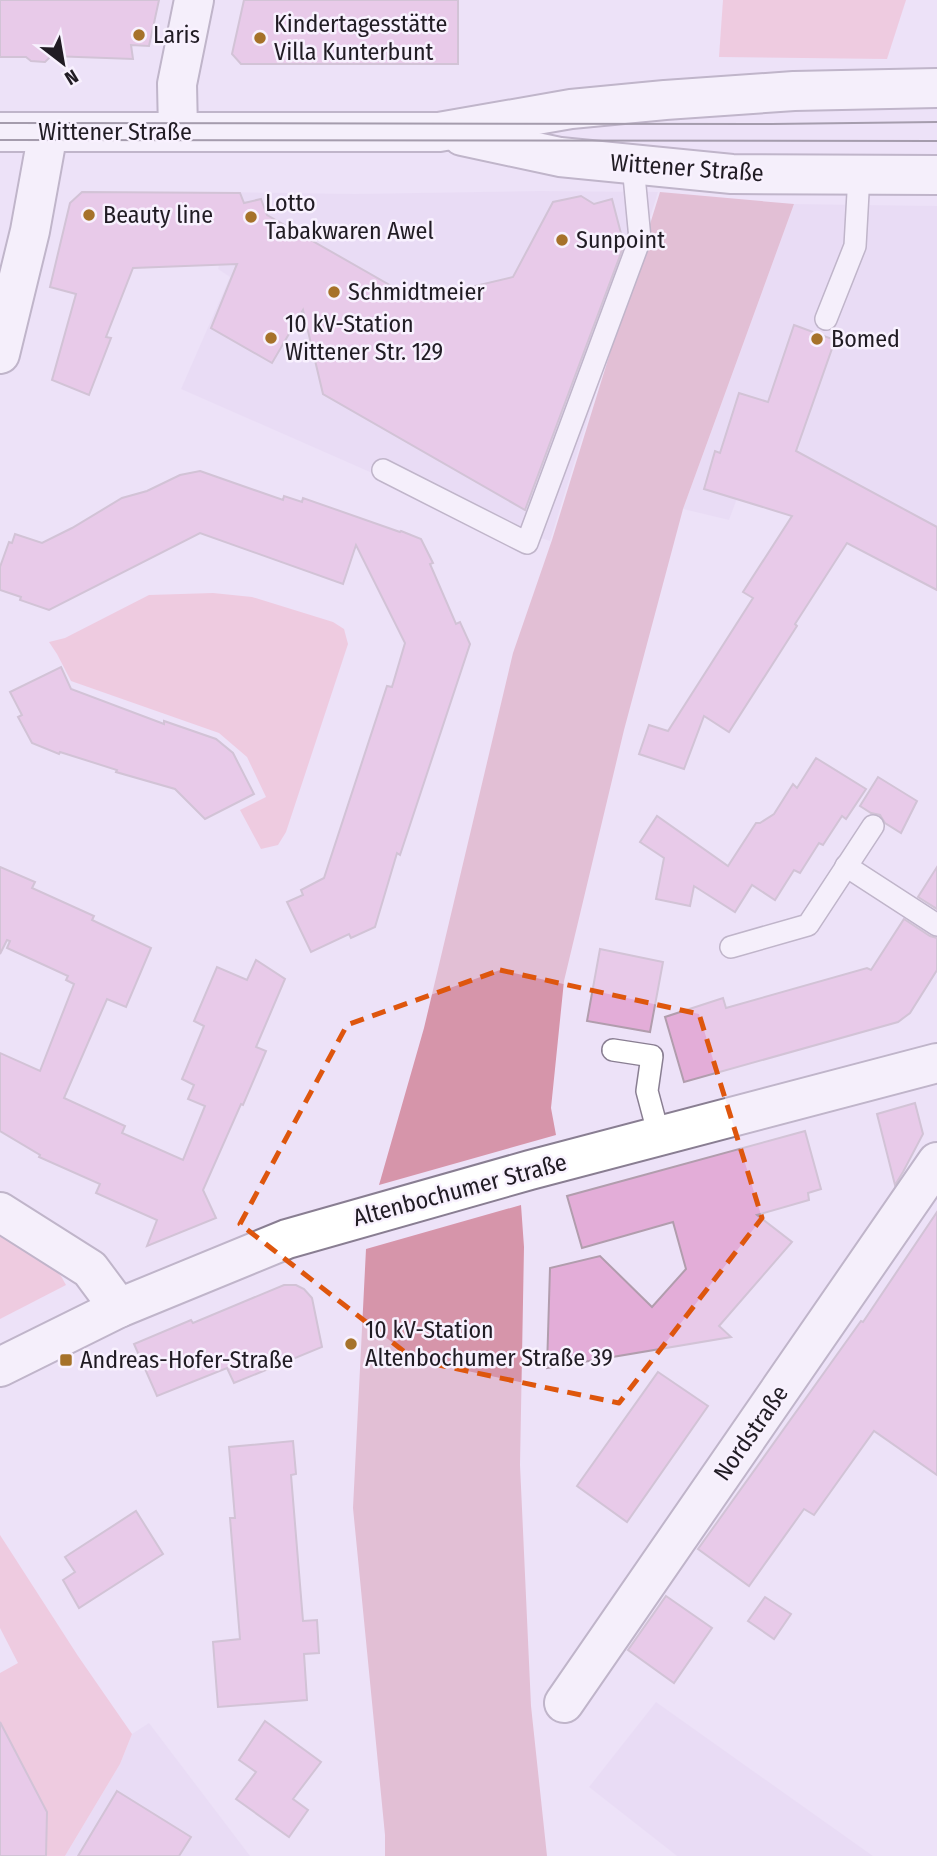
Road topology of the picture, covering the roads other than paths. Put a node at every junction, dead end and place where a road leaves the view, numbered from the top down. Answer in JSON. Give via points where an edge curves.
{"nodes":[{"id":1,"x":194,"y":0,"type":"edge"},
{"id":2,"x":937,"y":88,"type":"edge"},
{"id":3,"x":178,"y":131,"type":"junction"},
{"id":4,"x":0,"y":132,"type":"edge"},
{"id":5,"x":48,"y":132,"type":"junction"},
{"id":6,"x":439,"y":132,"type":"junction"},
{"id":7,"x":633,"y":165,"type":"junction"},
{"id":8,"x":859,"y":175,"type":"junction"},
{"id":9,"x":937,"y":175,"type":"edge"},
{"id":10,"x":826,"y":319,"type":"dead end"},
{"id":11,"x":0,"y":354,"type":"edge"},
{"id":12,"x":383,"y":470,"type":"dead end"},
{"id":13,"x":873,"y":826,"type":"dead end"},
{"id":14,"x":846,"y":866,"type":"junction"},
{"id":15,"x":937,"y":925,"type":"edge"},
{"id":16,"x":731,"y":947,"type":"dead end"},
{"id":17,"x":613,"y":1051,"type":"dead end"},
{"id":18,"x":937,"y":1063,"type":"edge"},
{"id":19,"x":659,"y":1136,"type":"junction"},
{"id":20,"x":937,"y":1162,"type":"edge"},
{"id":21,"x":0,"y":1212,"type":"edge"},
{"id":22,"x":120,"y":1308,"type":"junction"},
{"id":23,"x":0,"y":1367,"type":"edge"},
{"id":24,"x":564,"y":1703,"type":"dead end"}],
"edges":[{"from":1,"to":3,"type":"street","via":[[177,84]]},
{"from":2,"to":6,"type":"street","name":"Wittener Straße","via":[[665,100],[571,109]]},
{"from":3,"to":5,"type":"street","name":"Wittener Straße"},
{"from":3,"to":6,"type":"street","name":"Wittener Straße"},
{"from":4,"to":5,"type":"street","name":"Wittener Straße"},
{"from":5,"to":11,"type":"street"},
{"from":6,"to":7,"type":"street","name":"Wittener Straße","via":[[560,157]]},
{"from":7,"to":8,"type":"street","name":"Wittener Straße","via":[[732,174]]},
{"from":7,"to":12,"type":"lane","via":[[640,239],[527,542]]},
{"from":8,"to":9,"type":"street","name":"Wittener Straße"},
{"from":8,"to":10,"type":"lane","via":[[855,246]]},
{"from":13,"to":14,"type":"lane"},
{"from":14,"to":15,"type":"lane"},
{"from":14,"to":16,"type":"lane","via":[[808,925]]},
{"from":17,"to":19,"type":"lane","via":[[652,1056],[647,1091]]},
{"from":18,"to":19,"type":"street","name":"Altenbochumer Straße"},
{"from":19,"to":22,"type":"street","name":"Altenbochumer Straße","via":[[287,1239]]},
{"from":20,"to":24,"type":"street","name":"Nordstraße"},
{"from":21,"to":22,"type":"street","via":[[90,1269]]},
{"from":22,"to":23,"type":"street","name":"Altenbochumer Straße"}]}
